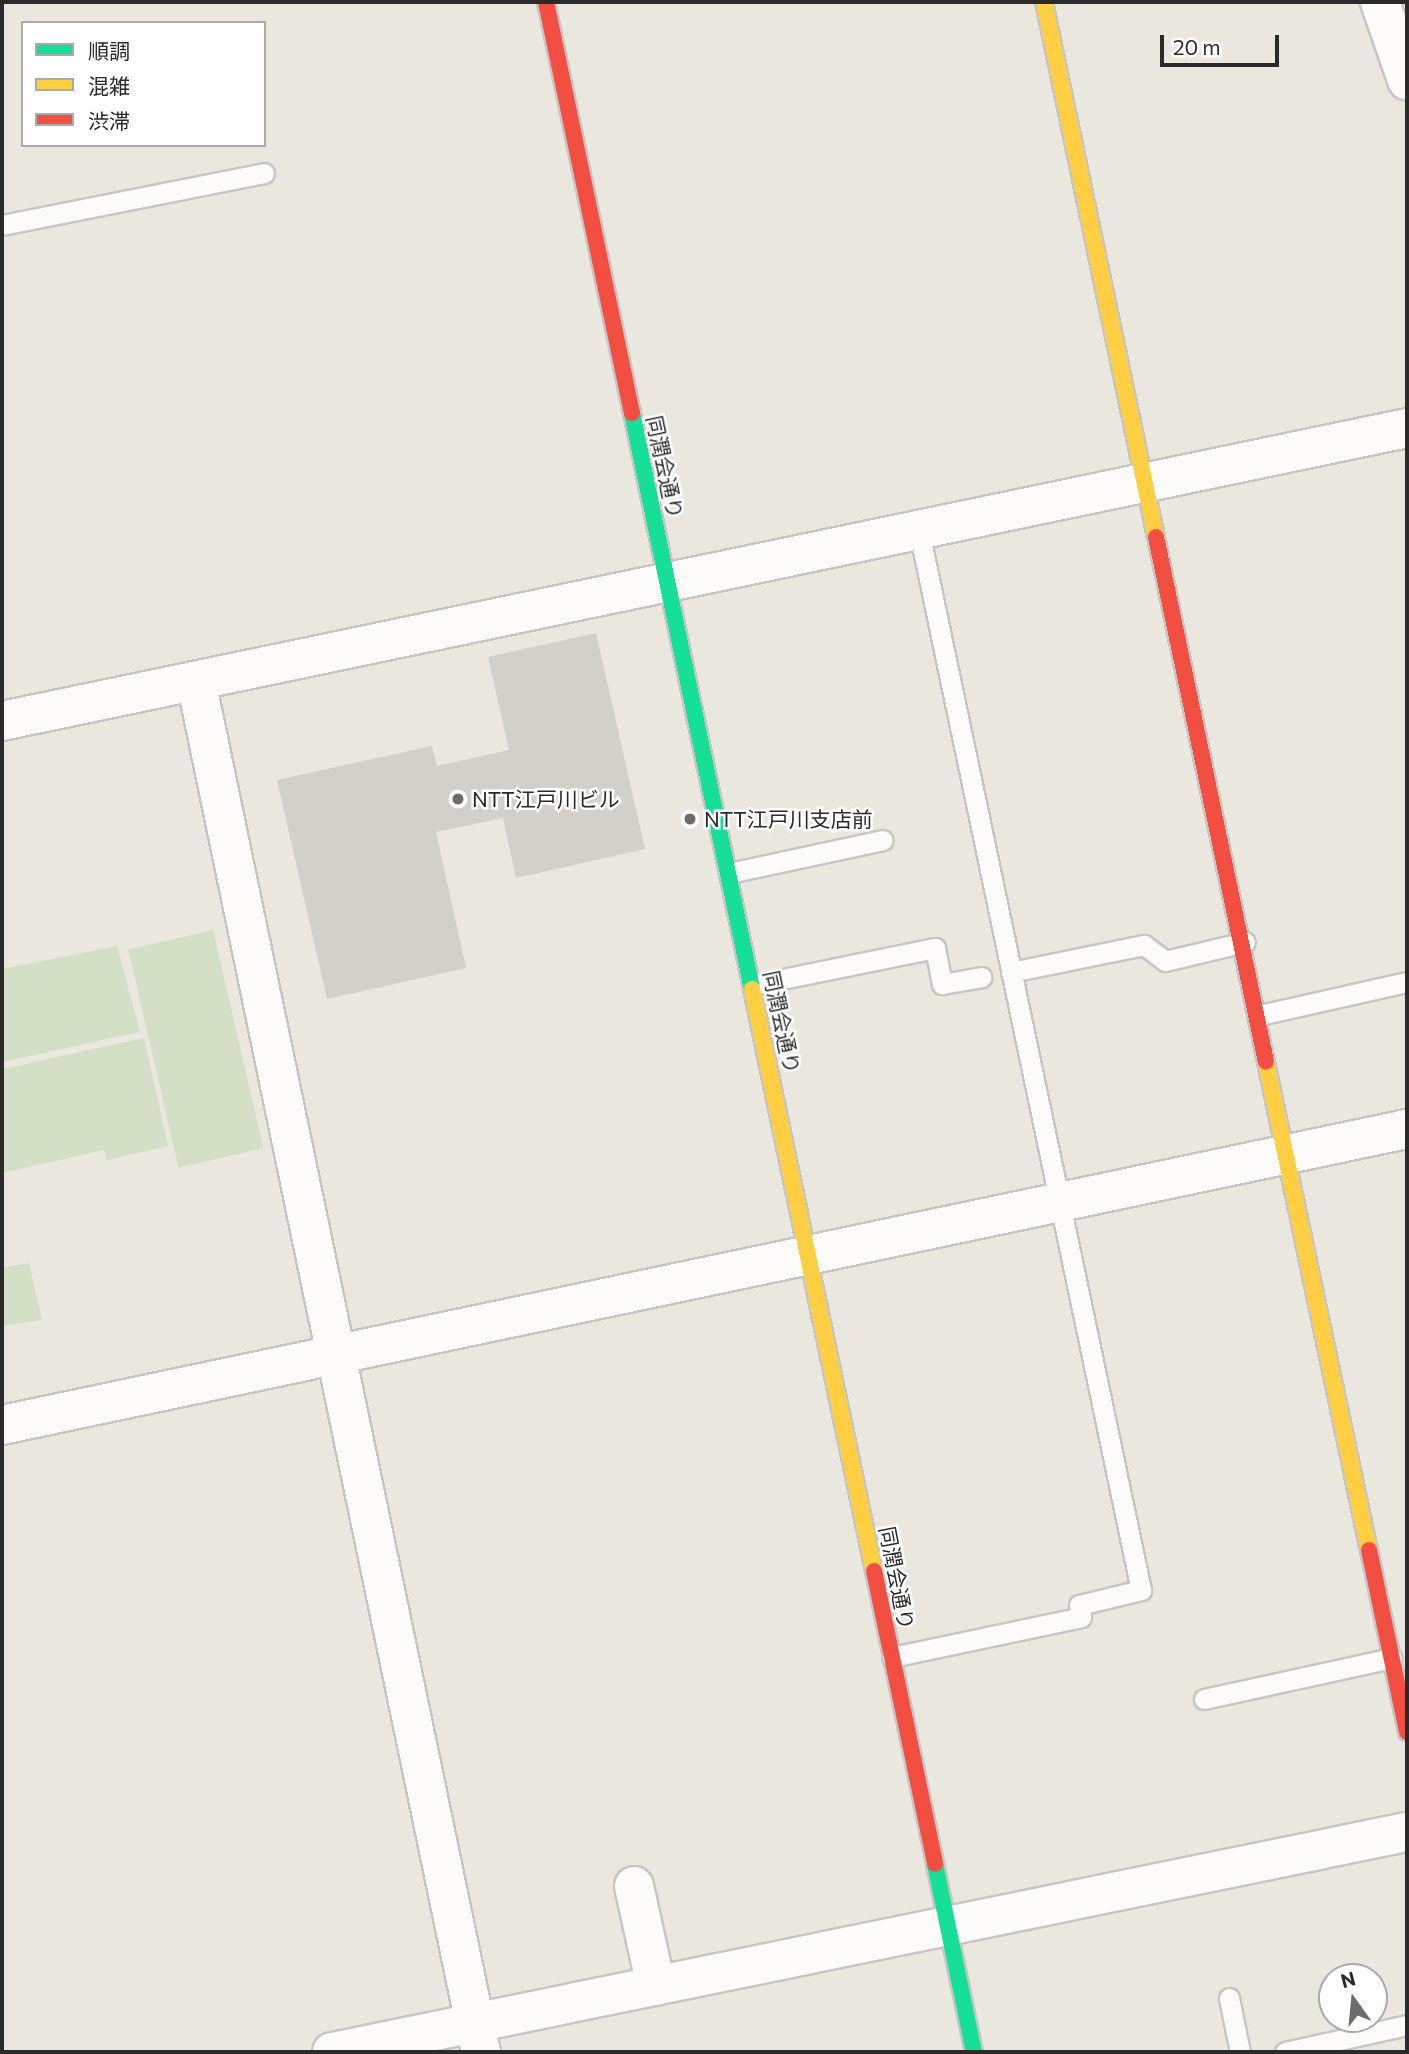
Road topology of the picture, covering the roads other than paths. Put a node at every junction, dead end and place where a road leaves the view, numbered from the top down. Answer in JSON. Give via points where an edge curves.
{"nodes":[{"id":1,"x":546,"y":2,"type":"edge"},
{"id":2,"x":1044,"y":2,"type":"edge"},
{"id":3,"x":1380,"y":2,"type":"edge"},
{"id":4,"x":1407,"y":80,"type":"edge"},
{"id":5,"x":264,"y":173,"type":"dead end"},
{"id":6,"x":2,"y":225,"type":"edge"},
{"id":7,"x":1407,"y":428,"type":"edge"},
{"id":8,"x":1146,"y":483,"type":"junction"},
{"id":9,"x":919,"y":531,"type":"junction"},
{"id":10,"x":668,"y":584,"type":"junction"},
{"id":11,"x":196,"y":681,"type":"junction"},
{"id":12,"x":2,"y":721,"type":"edge"},
{"id":13,"x":883,"y":840,"type":"dead end"},
{"id":14,"x":729,"y":873,"type":"junction"},
{"id":15,"x":1245,"y":942,"type":"junction"},
{"id":16,"x":1012,"y":972,"type":"junction"},
{"id":17,"x":981,"y":977,"type":"dead end"},
{"id":18,"x":1407,"y":982,"type":"edge"},
{"id":19,"x":753,"y":985,"type":"junction"},
{"id":20,"x":1260,"y":1014,"type":"junction"},
{"id":21,"x":1407,"y":1129,"type":"edge"},
{"id":22,"x":1286,"y":1154,"type":"junction"},
{"id":23,"x":1059,"y":1203,"type":"junction"},
{"id":24,"x":810,"y":1256,"type":"junction"},
{"id":25,"x":336,"y":1353,"type":"junction"},
{"id":26,"x":2,"y":1425,"type":"edge"},
{"id":27,"x":892,"y":1657,"type":"junction"},
{"id":28,"x":1398,"y":1665,"type":"edge"},
{"id":29,"x":1204,"y":1699,"type":"dead end"},
{"id":30,"x":1407,"y":1732,"type":"edge"},
{"id":31,"x":1407,"y":1832,"type":"edge"},
{"id":32,"x":634,"y":1886,"type":"dead end"},
{"id":33,"x":947,"y":1928,"type":"junction"},
{"id":34,"x":656,"y":1986,"type":"junction"},
{"id":35,"x":1228,"y":1998,"type":"dead end"},
{"id":36,"x":1407,"y":2025,"type":"edge"},
{"id":37,"x":478,"y":2038,"type":"edge"},
{"id":38,"x":1355,"y":2045,"type":"edge"},
{"id":39,"x":332,"y":2052,"type":"edge"},
{"id":40,"x":974,"y":2052,"type":"edge"},
{"id":41,"x":1240,"y":2052,"type":"edge"},
{"id":42,"x":1285,"y":2052,"type":"edge"}],
"edges":[{"from":1,"to":10,"type":"street","name":"同潤会通り"},
{"from":2,"to":8,"type":"street"},
{"from":3,"to":4,"type":"street"},
{"from":5,"to":6,"type":"lane"},
{"from":7,"to":8,"type":"street"},
{"from":8,"to":9,"type":"street"},
{"from":8,"to":15,"type":"street"},
{"from":9,"to":10,"type":"street"},
{"from":9,"to":16,"type":"lane"},
{"from":10,"to":11,"type":"street"},
{"from":10,"to":14,"type":"street","name":"同潤会通り"},
{"from":11,"to":12,"type":"street"},
{"from":11,"to":25,"type":"street"},
{"from":13,"to":14,"type":"lane"},
{"from":14,"to":19,"type":"street","name":"同潤会通り"},
{"from":15,"to":16,"type":"lane","via":[[1165,961],[1144,945]]},
{"from":15,"to":20,"type":"street"},
{"from":16,"to":23,"type":"lane"},
{"from":17,"to":19,"type":"lane","via":[[942,984],[935,947]]},
{"from":18,"to":20,"type":"lane"},
{"from":19,"to":24,"type":"street","name":"同潤会通り"},
{"from":20,"to":22,"type":"street"},
{"from":21,"to":22,"type":"street"},
{"from":22,"to":23,"type":"street"},
{"from":22,"to":28,"type":"street"},
{"from":23,"to":24,"type":"street"},
{"from":23,"to":27,"type":"lane","via":[[1141,1590],[1079,1605],[1082,1617]]},
{"from":24,"to":25,"type":"street"},
{"from":24,"to":27,"type":"street","name":"同潤会通り"},
{"from":25,"to":26,"type":"street"},
{"from":25,"to":37,"type":"street"},
{"from":27,"to":33,"type":"street","name":"同潤会通り"},
{"from":28,"to":29,"type":"lane"},
{"from":28,"to":30,"type":"street"},
{"from":31,"to":33,"type":"street"},
{"from":32,"to":34,"type":"street"},
{"from":33,"to":34,"type":"street"},
{"from":33,"to":40,"type":"street","name":"同潤会通り"},
{"from":34,"to":37,"type":"street"},
{"from":35,"to":41,"type":"lane"},
{"from":36,"to":38,"type":"lane"},
{"from":37,"to":39,"type":"street"},
{"from":38,"to":42,"type":"lane"}]}
